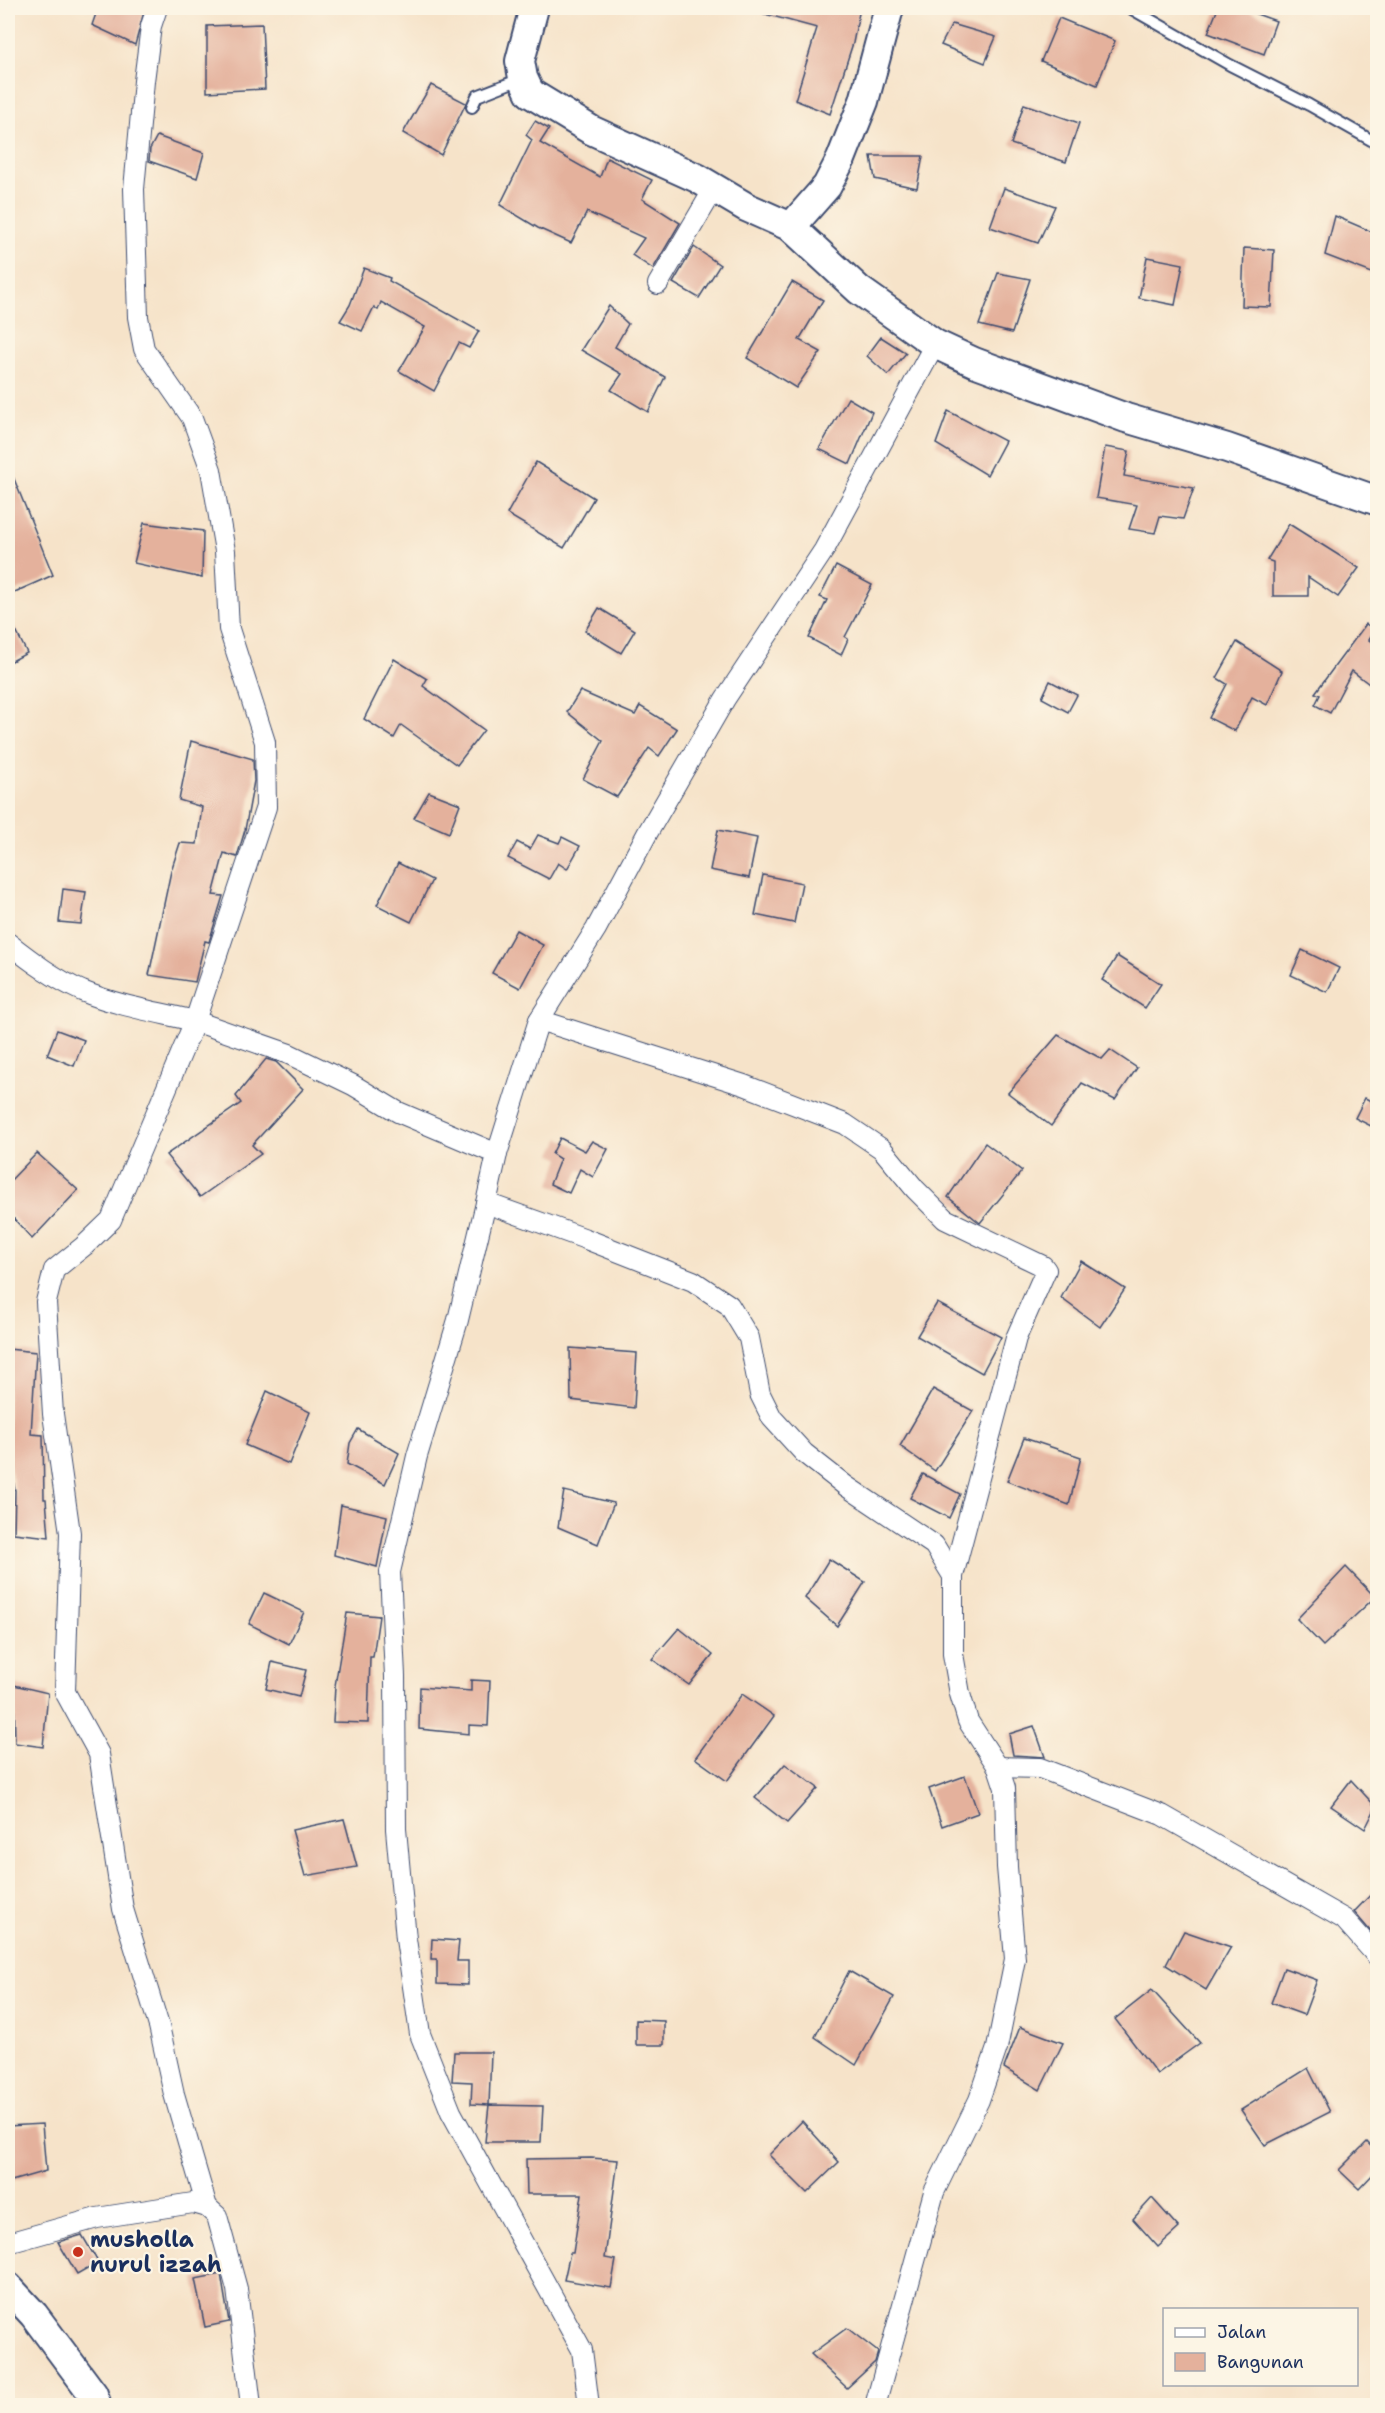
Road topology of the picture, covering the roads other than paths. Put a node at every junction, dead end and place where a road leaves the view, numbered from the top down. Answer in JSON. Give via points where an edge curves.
{"nodes":[{"id":1,"x":156,"y":8,"type":"edge"},
{"id":2,"x":534,"y":8,"type":"edge"},
{"id":3,"x":889,"y":8,"type":"edge"},
{"id":4,"x":1130,"y":8,"type":"edge"},
{"id":5,"x":523,"y":78,"type":"junction"},
{"id":6,"x":472,"y":107,"type":"dead end"},
{"id":7,"x":1377,"y":144,"type":"edge"},
{"id":8,"x":714,"y":189,"type":"junction"},
{"id":9,"x":791,"y":227,"type":"junction"},
{"id":10,"x":658,"y":284,"type":"dead end"},
{"id":11,"x":935,"y":344,"type":"junction"},
{"id":12,"x":1377,"y":501,"type":"edge"},
{"id":13,"x":8,"y":943,"type":"edge"},
{"id":14,"x":539,"y":1020,"type":"junction"},
{"id":15,"x":195,"y":1021,"type":"junction"},
{"id":16,"x":497,"y":1154,"type":"junction"},
{"id":17,"x":486,"y":1203,"type":"junction"},
{"id":18,"x":953,"y":1576,"type":"junction"},
{"id":19,"x":998,"y":1767,"type":"junction"},
{"id":20,"x":1377,"y":1957,"type":"edge"},
{"id":21,"x":207,"y":2207,"type":"junction"},
{"id":22,"x":8,"y":2243,"type":"edge"},
{"id":23,"x":8,"y":2287,"type":"edge"},
{"id":24,"x":98,"y":2406,"type":"edge"},
{"id":25,"x":251,"y":2406,"type":"edge"},
{"id":26,"x":589,"y":2406,"type":"edge"},
{"id":27,"x":875,"y":2406,"type":"edge"}],
"edges":[{"from":1,"to":15,"type":"street","via":[[144,81],[134,189],[138,317],[144,349],[192,418],[211,470],[225,551],[230,629],[265,742],[266,807]]},
{"from":2,"to":5,"type":"street","via":[[520,61]]},
{"from":3,"to":9,"type":"street","via":[[864,101],[841,159],[827,186]]},
{"from":4,"to":7,"type":"lane"},
{"from":5,"to":6,"type":"lane","via":[[477,96]]},
{"from":5,"to":8,"type":"street","via":[[530,93],[546,105]]},
{"from":8,"to":9,"type":"street"},
{"from":8,"to":10,"type":"street"},
{"from":9,"to":11,"type":"street","via":[[859,290]]},
{"from":11,"to":12,"type":"street","via":[[1126,418],[1227,448]]},
{"from":11,"to":14,"type":"street","via":[[824,550],[725,699],[596,929]]},
{"from":13,"to":15,"type":"street","via":[[83,991]]},
{"from":14,"to":16,"type":"street"},
{"from":14,"to":18,"type":"street","via":[[744,1085],[845,1124],[882,1149],[945,1218],[1044,1266],[1046,1270],[1016,1338]]},
{"from":15,"to":16,"type":"street","via":[[289,1054],[398,1112]]},
{"from":15,"to":21,"type":"street","via":[[111,1220],[54,1270],[46,1302],[53,1414],[70,1533],[65,1692],[99,1754],[123,1910],[159,2026]]},
{"from":16,"to":17,"type":"street"},
{"from":17,"to":18,"type":"street","via":[[693,1281],[729,1305],[749,1338],[760,1394],[772,1418],[846,1485],[934,1545]]},
{"from":17,"to":26,"type":"street","via":[[458,1320],[417,1456],[390,1572],[396,1829],[420,2034],[451,2112],[582,2350]]},
{"from":18,"to":19,"type":"street","via":[[953,1654],[960,1694],[968,1720]]},
{"from":19,"to":20,"type":"street","via":[[1040,1767],[1162,1815],[1344,1919]]},
{"from":19,"to":27,"type":"street","via":[[1005,1788],[1007,1867],[1016,1959],[997,2048],[979,2100],[934,2192]]},
{"from":21,"to":22,"type":"street","via":[[193,2203],[97,2218]]},
{"from":21,"to":25,"type":"street","via":[[217,2216],[237,2289]]},
{"from":23,"to":24,"type":"street","via":[[93,2394]]}]}
